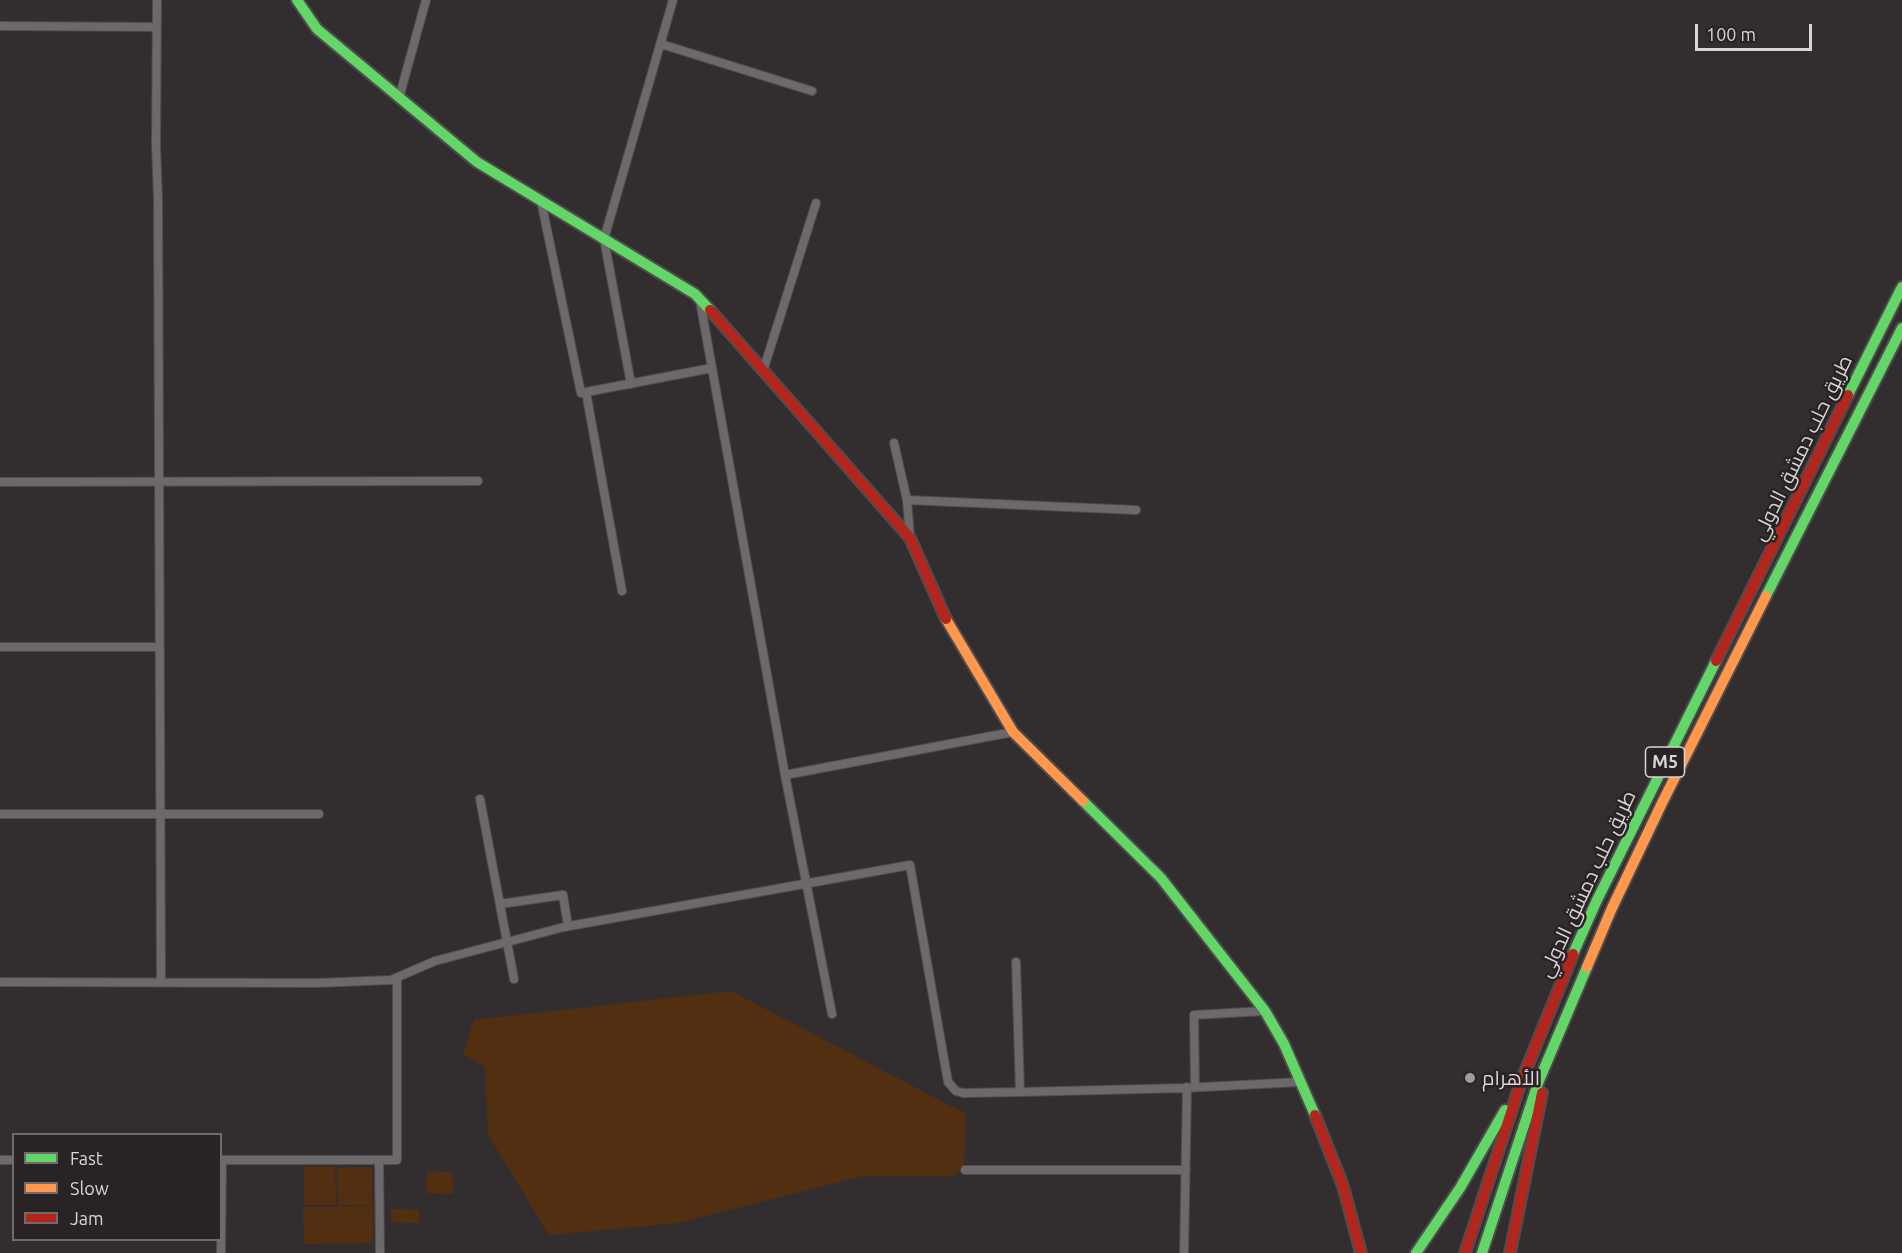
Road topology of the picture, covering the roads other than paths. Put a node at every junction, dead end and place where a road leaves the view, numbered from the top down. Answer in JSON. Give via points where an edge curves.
{"nodes":[{"id":1,"x":157,"y":0,"type":"edge"},
{"id":2,"x":297,"y":0,"type":"edge"},
{"id":3,"x":426,"y":0,"type":"edge"},
{"id":4,"x":673,"y":0,"type":"edge"},
{"id":5,"x":0,"y":26,"type":"edge"},
{"id":6,"x":157,"y":27,"type":"junction"},
{"id":7,"x":660,"y":44,"type":"junction"},
{"id":8,"x":812,"y":91,"type":"dead end"},
{"id":9,"x":399,"y":98,"type":"junction"},
{"id":10,"x":541,"y":201,"type":"junction"},
{"id":11,"x":816,"y":203,"type":"dead end"},
{"id":12,"x":604,"y":239,"type":"junction"},
{"id":13,"x":1902,"y":287,"type":"edge"},
{"id":14,"x":700,"y":300,"type":"junction"},
{"id":15,"x":1902,"y":328,"type":"edge"},
{"id":16,"x":712,"y":368,"type":"junction"},
{"id":17,"x":763,"y":371,"type":"junction"},
{"id":18,"x":631,"y":384,"type":"junction"},
{"id":19,"x":586,"y":392,"type":"junction"},
{"id":20,"x":894,"y":443,"type":"dead end"},
{"id":21,"x":478,"y":481,"type":"dead end"},
{"id":22,"x":0,"y":482,"type":"edge"},
{"id":23,"x":159,"y":482,"type":"junction"},
{"id":24,"x":907,"y":500,"type":"junction"},
{"id":25,"x":1136,"y":510,"type":"dead end"},
{"id":26,"x":910,"y":538,"type":"junction"},
{"id":27,"x":622,"y":591,"type":"dead end"},
{"id":28,"x":158,"y":647,"type":"junction"},
{"id":29,"x":0,"y":648,"type":"edge"},
{"id":30,"x":1012,"y":732,"type":"junction"},
{"id":31,"x":785,"y":775,"type":"junction"},
{"id":32,"x":480,"y":799,"type":"dead end"},
{"id":33,"x":0,"y":814,"type":"edge"},
{"id":34,"x":319,"y":814,"type":"dead end"},
{"id":35,"x":160,"y":815,"type":"junction"},
{"id":36,"x":806,"y":883,"type":"junction"},
{"id":37,"x":500,"y":904,"type":"junction"},
{"id":38,"x":568,"y":926,"type":"junction"},
{"id":39,"x":507,"y":942,"type":"junction"},
{"id":40,"x":1016,"y":962,"type":"dead end"},
{"id":41,"x":397,"y":978,"type":"junction"},
{"id":42,"x":514,"y":979,"type":"dead end"},
{"id":43,"x":0,"y":982,"type":"edge"},
{"id":44,"x":161,"y":982,"type":"junction"},
{"id":45,"x":1265,"y":1011,"type":"junction"},
{"id":46,"x":832,"y":1014,"type":"dead end"},
{"id":47,"x":1550,"y":1053,"type":"junction"},
{"id":48,"x":1300,"y":1082,"type":"junction"},
{"id":49,"x":1521,"y":1082,"type":"junction"},
{"id":50,"x":1191,"y":1087,"type":"junction"},
{"id":51,"x":1020,"y":1092,"type":"junction"},
{"id":52,"x":222,"y":1160,"type":"edge"},
{"id":53,"x":380,"y":1160,"type":"junction"},
{"id":54,"x":965,"y":1170,"type":"dead end"},
{"id":55,"x":1186,"y":1170,"type":"junction"},
{"id":56,"x":380,"y":1253,"type":"edge"},
{"id":57,"x":1184,"y":1253,"type":"edge"},
{"id":58,"x":1361,"y":1253,"type":"edge"},
{"id":59,"x":1416,"y":1253,"type":"edge"},
{"id":60,"x":1465,"y":1253,"type":"edge"},
{"id":61,"x":1482,"y":1253,"type":"edge"},
{"id":62,"x":1510,"y":1253,"type":"edge"}],
"edges":[{"from":1,"to":6,"type":"street"},
{"from":2,"to":9,"type":"main road","via":[[317,29]]},
{"from":3,"to":9,"type":"street"},
{"from":4,"to":7,"type":"street"},
{"from":5,"to":6,"type":"street"},
{"from":6,"to":23,"type":"street"},
{"from":7,"to":8,"type":"street"},
{"from":7,"to":12,"type":"street"},
{"from":9,"to":10,"type":"main road","via":[[477,162]]},
{"from":10,"to":12,"type":"main road"},
{"from":10,"to":19,"type":"street","via":[[581,393]]},
{"from":11,"to":17,"type":"street"},
{"from":12,"to":14,"type":"main road"},
{"from":12,"to":18,"type":"street"},
{"from":13,"to":49,"type":"main road","name":"طريق حلب دمشق الدولي","number":"M5","via":[[1596,900]]},
{"from":14,"to":16,"type":"street"},
{"from":14,"to":17,"type":"main road"},
{"from":15,"to":47,"type":"main road","name":"طريق حلب دمشق الدولي","number":"M5","via":[[1662,803]]},
{"from":16,"to":18,"type":"street"},
{"from":16,"to":31,"type":"street"},
{"from":17,"to":26,"type":"main road"},
{"from":18,"to":19,"type":"street"},
{"from":19,"to":27,"type":"street"},
{"from":20,"to":24,"type":"street"},
{"from":21,"to":23,"type":"street"},
{"from":22,"to":23,"type":"street"},
{"from":23,"to":28,"type":"street"},
{"from":24,"to":25,"type":"street"},
{"from":24,"to":26,"type":"street"},
{"from":26,"to":30,"type":"main road","via":[[945,617]]},
{"from":28,"to":29,"type":"street"},
{"from":28,"to":35,"type":"street"},
{"from":30,"to":31,"type":"street"},
{"from":30,"to":45,"type":"main road","via":[[1161,878]]},
{"from":31,"to":36,"type":"street"},
{"from":32,"to":37,"type":"street"},
{"from":33,"to":35,"type":"street"},
{"from":34,"to":35,"type":"street"},
{"from":35,"to":44,"type":"street"},
{"from":36,"to":38,"type":"street"},
{"from":36,"to":46,"type":"street"},
{"from":36,"to":51,"type":"street","via":[[910,865],[948,1082],[963,1093]]},
{"from":37,"to":38,"type":"street","via":[[563,895]]},
{"from":37,"to":39,"type":"street"},
{"from":38,"to":39,"type":"street"},
{"from":39,"to":41,"type":"street","via":[[435,961]]},
{"from":39,"to":42,"type":"street"},
{"from":40,"to":51,"type":"street"},
{"from":41,"to":44,"type":"street","via":[[317,983]]},
{"from":41,"to":53,"type":"street","via":[[397,1160]]},
{"from":43,"to":44,"type":"street"},
{"from":45,"to":48,"type":"main road"},
{"from":45,"to":50,"type":"street","via":[[1194,1015]]},
{"from":47,"to":61,"type":"main road","name":"طريق حلب دمشق الدولي","number":"M5"},
{"from":47,"to":62,"type":"main road"},
{"from":48,"to":50,"type":"street"},
{"from":48,"to":58,"type":"main road","via":[[1343,1186]]},
{"from":49,"to":59,"type":"main road","via":[[1460,1188]]},
{"from":49,"to":60,"type":"main road","name":"طريق حلب دمشق الدولي","number":"M5"},
{"from":50,"to":51,"type":"street"},
{"from":50,"to":55,"type":"street"},
{"from":52,"to":53,"type":"street"},
{"from":53,"to":56,"type":"street"},
{"from":54,"to":55,"type":"street"},
{"from":55,"to":57,"type":"street"}]}
